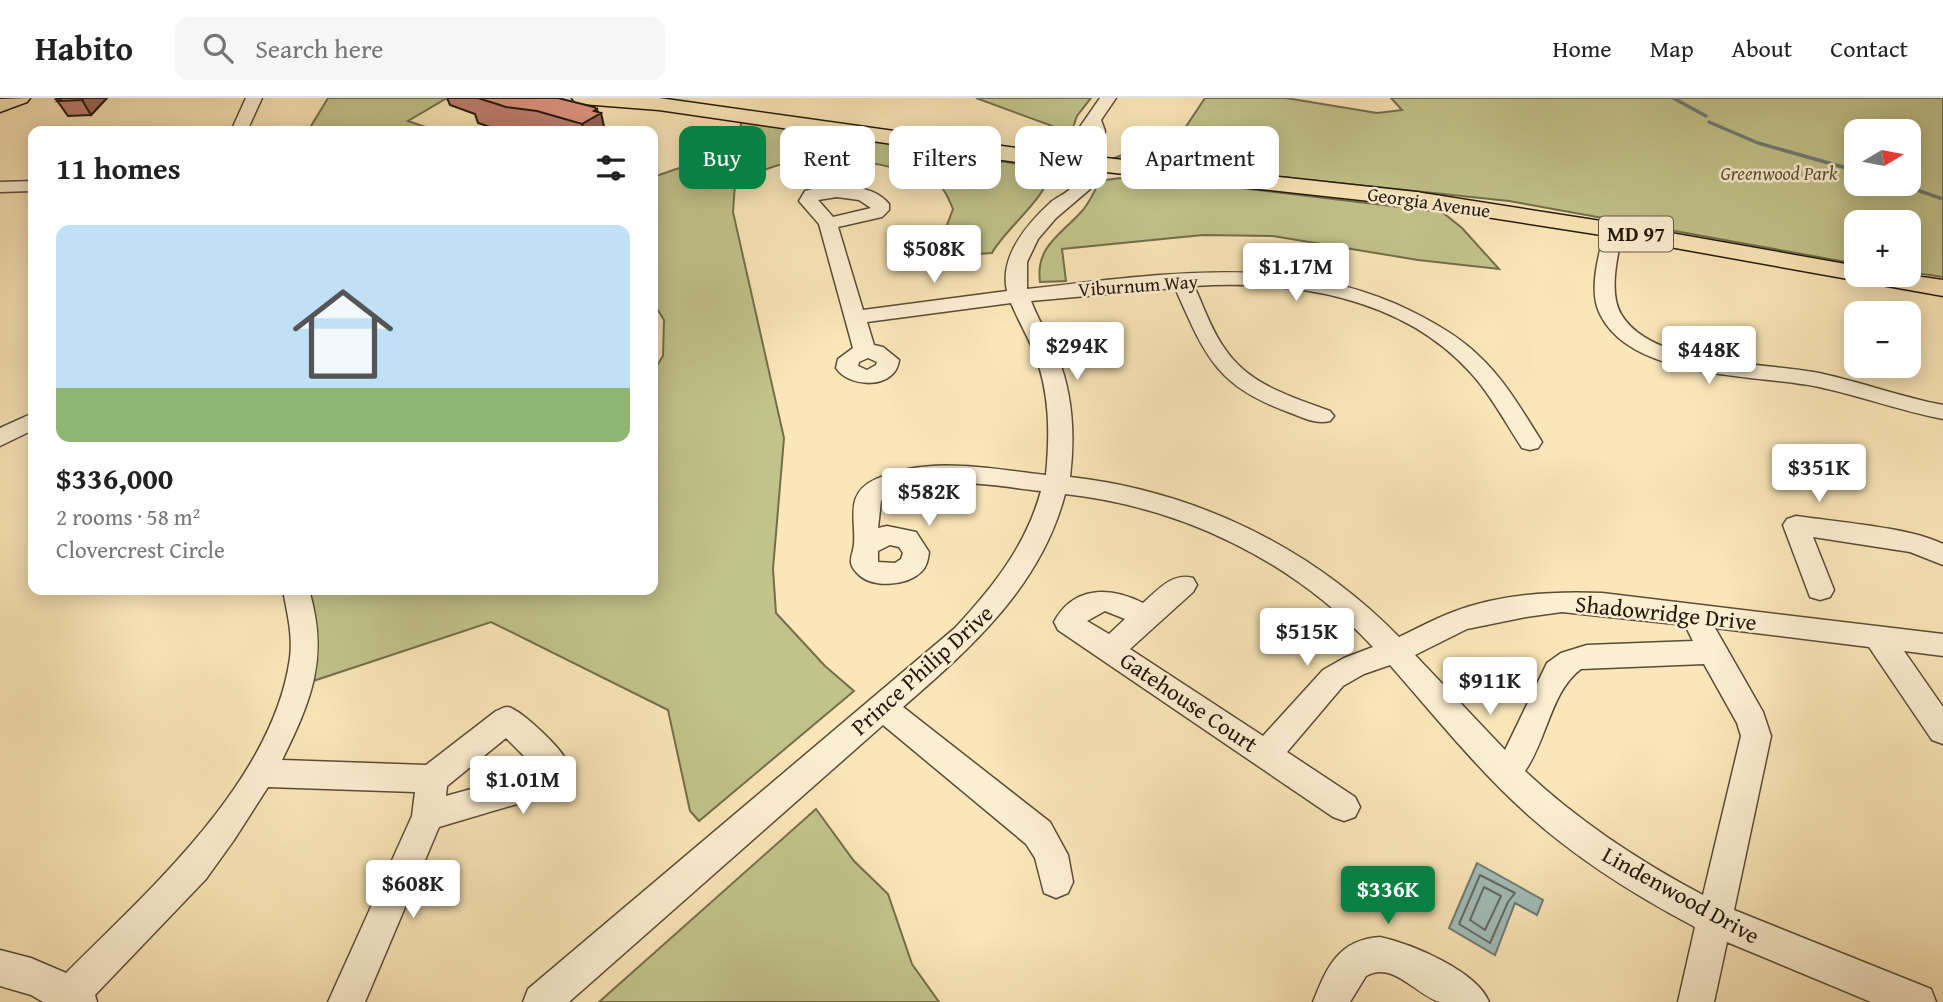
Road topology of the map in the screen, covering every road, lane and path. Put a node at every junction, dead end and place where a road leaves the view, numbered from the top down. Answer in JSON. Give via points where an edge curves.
{"nodes":[{"id":1,"x":20,"y":98,"type":"edge"},
{"id":2,"x":254,"y":98,"type":"edge"},
{"id":3,"x":582,"y":98,"type":"edge"},
{"id":4,"x":623,"y":98,"type":"edge"},
{"id":5,"x":1108,"y":98,"type":"edge"},
{"id":6,"x":0,"y":106,"type":"edge"},
{"id":7,"x":241,"y":126,"type":"edge"},
{"id":8,"x":1096,"y":126,"type":"edge"},
{"id":9,"x":1015,"y":153,"type":"edge"},
{"id":10,"x":1107,"y":165,"type":"edge"},
{"id":11,"x":28,"y":186,"type":"edge"},
{"id":12,"x":0,"y":187,"type":"edge"},
{"id":13,"x":1079,"y":189,"type":"edge"},
{"id":14,"x":828,"y":224,"type":"dead end"},
{"id":15,"x":1614,"y":229,"type":"junction"},
{"id":16,"x":1844,"y":271,"type":"edge"},
{"id":17,"x":1182,"y":282,"type":"junction"},
{"id":18,"x":1921,"y":284,"type":"edge"},
{"id":19,"x":1943,"y":288,"type":"edge"},
{"id":20,"x":1019,"y":295,"type":"junction"},
{"id":21,"x":855,"y":317,"type":"junction"},
{"id":22,"x":865,"y":351,"type":"dead end"},
{"id":23,"x":1943,"y":412,"type":"edge"},
{"id":24,"x":1322,"y":416,"type":"dead end"},
{"id":25,"x":28,"y":423,"type":"edge"},
{"id":26,"x":0,"y":438,"type":"edge"},
{"id":27,"x":1530,"y":443,"type":"dead end"},
{"id":28,"x":1057,"y":483,"type":"junction"},
{"id":29,"x":867,"y":545,"type":"dead end"},
{"id":30,"x":1943,"y":555,"type":"edge"},
{"id":31,"x":1183,"y":585,"type":"dead end"},
{"id":32,"x":1820,"y":590,"type":"dead end"},
{"id":33,"x":298,"y":595,"type":"edge"},
{"id":34,"x":1695,"y":615,"type":"junction"},
{"id":35,"x":1144,"y":617,"type":"junction"},
{"id":36,"x":1877,"y":636,"type":"junction"},
{"id":37,"x":1943,"y":645,"type":"edge"},
{"id":38,"x":1111,"y":650,"type":"junction"},
{"id":39,"x":1396,"y":651,"type":"junction"},
{"id":40,"x":1712,"y":652,"type":"junction"},
{"id":41,"x":883,"y":708,"type":"junction"},
{"id":42,"x":1943,"y":730,"type":"edge"},
{"id":43,"x":1266,"y":754,"type":"junction"},
{"id":44,"x":1752,"y":754,"type":"joint"},
{"id":45,"x":1507,"y":771,"type":"junction"},
{"id":46,"x":260,"y":774,"type":"junction"},
{"id":47,"x":432,"y":779,"type":"junction"},
{"id":48,"x":1344,"y":807,"type":"dead end"},
{"id":49,"x":428,"y":816,"type":"junction"},
{"id":50,"x":1056,"y":882,"type":"dead end"},
{"id":51,"x":1716,"y":918,"type":"junction"},
{"id":52,"x":0,"y":968,"type":"edge"},
{"id":53,"x":70,"y":1000,"type":"edge"},
{"id":54,"x":346,"y":1002,"type":"edge"},
{"id":55,"x":541,"y":1002,"type":"edge"},
{"id":56,"x":1331,"y":1002,"type":"edge"},
{"id":57,"x":1471,"y":1002,"type":"edge"},
{"id":58,"x":1696,"y":1002,"type":"edge"},
{"id":59,"x":1918,"y":1002,"type":"edge"}],
"edges":[{"from":1,"to":6,"type":"main road"},
{"from":2,"to":7,"type":"street"},
{"from":3,"to":4,"type":"main road","name":"Georgia Avenue","number":"MD 97"},
{"from":4,"to":9,"type":"main road","name":"Georgia Avenue","number":"MD 97"},
{"from":5,"to":8,"type":"street","name":"Prince Philip Drive"},
{"from":10,"to":15,"type":"main road","name":"Georgia Avenue","number":"MD 97","via":[[1416,199]]},
{"from":11,"to":12,"type":"street"},
{"from":13,"to":20,"type":"street","name":"Prince Philip Drive","via":[[1065,197],[1019,255],[1015,273]]},
{"from":14,"to":21,"type":"street"},
{"from":15,"to":16,"type":"main road","name":"Georgia Avenue","number":"MD 97"},
{"from":15,"to":23,"type":"street","via":[[1607,306],[1617,324],[1637,342],[1685,360],[1815,379]]},
{"from":17,"to":20,"type":"street","name":"Viburnum Way"},
{"from":17,"to":24,"type":"street","via":[[1214,350],[1228,368],[1271,398]]},
{"from":17,"to":27,"type":"street","name":"Viburnum Way","via":[[1265,278],[1351,293],[1390,308],[1462,352],[1487,378]]},
{"from":18,"to":19,"type":"main road","name":"Georgia Avenue","number":"MD 97"},
{"from":20,"to":21,"type":"street","name":"Viburnum Way"},
{"from":20,"to":28,"type":"street","name":"Prince Philip Drive","via":[[1049,362],[1059,400]]},
{"from":21,"to":22,"type":"street"},
{"from":25,"to":26,"type":"street"},
{"from":28,"to":29,"type":"street","name":"Lindenwood Drive","via":[[944,474],[880,486],[866,498]]},
{"from":28,"to":39,"type":"street","name":"Lindenwood Drive","via":[[1140,499],[1236,534],[1326,587]]},
{"from":28,"to":41,"type":"street","name":"Prince Philip Drive","via":[[1040,537],[1010,587],[965,636]]},
{"from":30,"to":32,"type":"street","via":[[1910,543],[1796,524]]},
{"from":31,"to":35,"type":"street","name":"Gatehouse Court"},
{"from":33,"to":46,"type":"street","via":[[303,604],[304,649],[298,687],[280,737]]},
{"from":34,"to":36,"type":"street","name":"Shadowridge Drive"},
{"from":34,"to":39,"type":"street","name":"Shadowridge Drive","via":[[1602,604],[1526,606],[1461,620]]},
{"from":34,"to":40,"type":"street"},
{"from":35,"to":38,"type":"street","name":"Gatehouse Court"},
{"from":35,"to":38,"type":"street","name":"Gatehouse Court","via":[[1105,599],[1089,604],[1068,622]]},
{"from":36,"to":37,"type":"street","name":"Shadowridge Drive"},
{"from":36,"to":42,"type":"street"},
{"from":38,"to":43,"type":"street","name":"Gatehouse Court"},
{"from":39,"to":43,"type":"street","name":"Gatehouse Court","via":[[1333,678]]},
{"from":39,"to":45,"type":"street","name":"Lindenwood Drive"},
{"from":40,"to":44,"type":"street","via":[[1752,721],[1756,736]]},
{"from":40,"to":45,"type":"street","via":[[1587,656],[1571,661],[1557,671],[1521,752]]},
{"from":41,"to":50,"type":"street","via":[[1038,833],[1051,856]]},
{"from":41,"to":55,"type":"street","name":"Prince Philip Drive"},
{"from":43,"to":48,"type":"street","name":"Gatehouse Court"},
{"from":44,"to":51,"type":"street"},
{"from":45,"to":51,"type":"street","name":"Lindenwood Drive","via":[[1592,845]]},
{"from":46,"to":47,"type":"street"},
{"from":46,"to":53,"type":"street","via":[[202,857]]},
{"from":47,"to":49,"type":"street"},
{"from":47,"to":49,"type":"street","via":[[507,720],[551,762],[550,781]]},
{"from":49,"to":54,"type":"street"},
{"from":51,"to":58,"type":"street"},
{"from":51,"to":59,"type":"street","name":"Lindenwood Drive","via":[[1765,943]]},
{"from":52,"to":53,"type":"street","via":[[22,972]]},
{"from":56,"to":57,"type":"street","via":[[1353,963],[1385,955],[1403,960]]}]}
